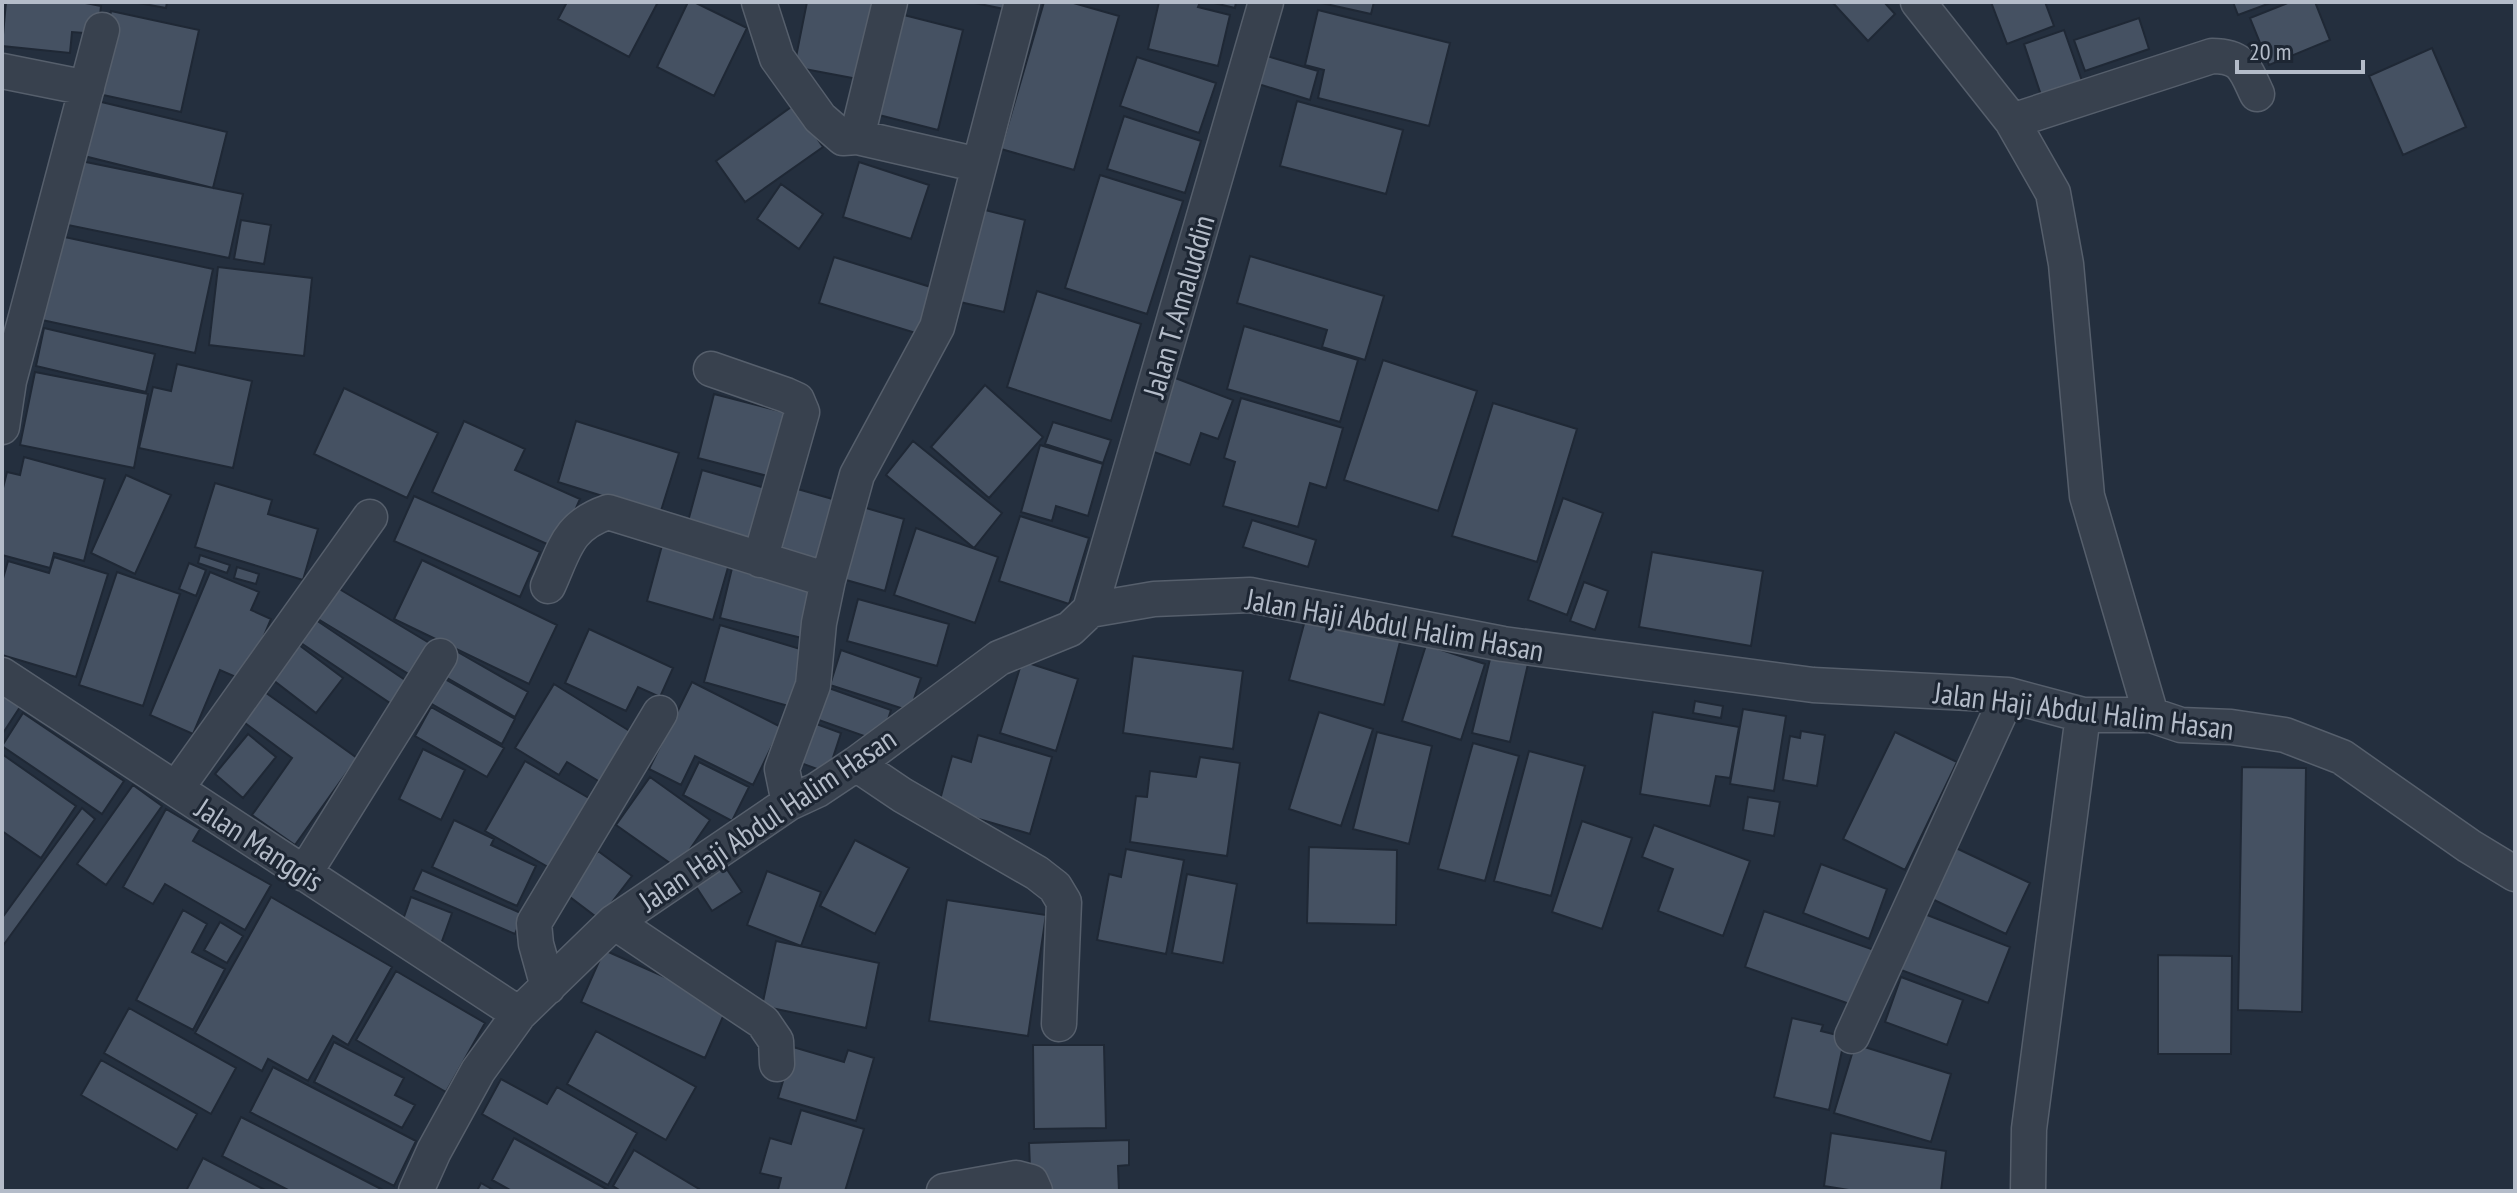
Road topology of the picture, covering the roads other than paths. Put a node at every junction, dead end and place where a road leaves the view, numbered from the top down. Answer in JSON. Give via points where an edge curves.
{"nodes":[{"id":1,"x":759,"y":2,"type":"edge"},
{"id":2,"x":788,"y":2,"type":"edge"},
{"id":3,"x":890,"y":2,"type":"edge"},
{"id":4,"x":1022,"y":2,"type":"edge"},
{"id":5,"x":1266,"y":2,"type":"edge"},
{"id":6,"x":1918,"y":2,"type":"edge"},
{"id":7,"x":102,"y":30,"type":"dead end"},
{"id":8,"x":777,"y":58,"type":"junction"},
{"id":9,"x":2,"y":71,"type":"edge"},
{"id":10,"x":87,"y":88,"type":"junction"},
{"id":11,"x":2257,"y":94,"type":"dead end"},
{"id":12,"x":2012,"y":121,"type":"junction"},
{"id":13,"x":857,"y":137,"type":"junction"},
{"id":14,"x":979,"y":165,"type":"junction"},
{"id":15,"x":711,"y":369,"type":"dead end"},
{"id":16,"x":2,"y":427,"type":"edge"},
{"id":17,"x":370,"y":517,"type":"dead end"},
{"id":18,"x":760,"y":560,"type":"junction"},
{"id":19,"x":828,"y":580,"type":"junction"},
{"id":20,"x":548,"y":586,"type":"dead end"},
{"id":21,"x":1090,"y":610,"type":"junction"},
{"id":22,"x":440,"y":656,"type":"dead end"},
{"id":23,"x":2,"y":675,"type":"edge"},
{"id":24,"x":2008,"y":695,"type":"junction"},
{"id":25,"x":660,"y":713,"type":"dead end"},
{"id":26,"x":2083,"y":715,"type":"junction"},
{"id":27,"x":2151,"y":715,"type":"junction"},
{"id":28,"x":856,"y":764,"type":"junction"},
{"id":29,"x":176,"y":789,"type":"junction"},
{"id":30,"x":789,"y":803,"type":"junction"},
{"id":31,"x":304,"y":874,"type":"junction"},
{"id":32,"x":2515,"y":874,"type":"edge"},
{"id":33,"x":614,"y":922,"type":"junction"},
{"id":34,"x":548,"y":987,"type":"junction"},
{"id":35,"x":519,"y":1014,"type":"junction"},
{"id":36,"x":1059,"y":1024,"type":"dead end"},
{"id":37,"x":1852,"y":1036,"type":"dead end"},
{"id":38,"x":777,"y":1064,"type":"dead end"},
{"id":39,"x":416,"y":1191,"type":"edge"},
{"id":40,"x":944,"y":1191,"type":"edge"},
{"id":41,"x":1035,"y":1191,"type":"edge"},
{"id":42,"x":2028,"y":1191,"type":"edge"}],
"edges":[{"from":1,"to":8,"type":"street"},
{"from":2,"to":8,"type":"street"},
{"from":3,"to":13,"type":"street"},
{"from":4,"to":14,"type":"street"},
{"from":5,"to":21,"type":"street","name":"Jalan T. Amaluddin"},
{"from":6,"to":12,"type":"street"},
{"from":7,"to":10,"type":"street"},
{"from":8,"to":13,"type":"street","via":[[820,118],[843,138]]},
{"from":9,"to":10,"type":"street"},
{"from":10,"to":16,"type":"street","via":[[9,381]]},
{"from":11,"to":12,"type":"street","via":[[2242,64],[2228,56],[2212,56]]},
{"from":12,"to":27,"type":"street","via":[[2053,193],[2066,264],[2087,496]]},
{"from":13,"to":14,"type":"street"},
{"from":14,"to":19,"type":"street","via":[[937,327],[857,475]]},
{"from":15,"to":18,"type":"street","via":[[797,400],[802,412]]},
{"from":17,"to":29,"type":"street"},
{"from":18,"to":19,"type":"street"},
{"from":18,"to":20,"type":"street","via":[[608,512],[588,519],[571,534]]},
{"from":19,"to":30,"type":"street","via":[[813,685],[782,769]]},
{"from":21,"to":24,"type":"street","name":"Jalan Haji Abdul Halim Hasan","via":[[1154,599],[1250,595],[1503,644],[1782,681]]},
{"from":21,"to":28,"type":"street","name":"Jalan Haji Abdul Halim Hasan","via":[[1070,629],[999,658]]},
{"from":22,"to":31,"type":"street"},
{"from":23,"to":29,"type":"street","name":"Jalan Manggis"},
{"from":24,"to":26,"type":"street","name":"Jalan Haji Abdul Halim Hasan"},
{"from":24,"to":37,"type":"street"},
{"from":25,"to":34,"type":"street","via":[[534,923]]},
{"from":26,"to":27,"type":"street","name":"Jalan Haji Abdul Halim Hasan"},
{"from":26,"to":42,"type":"street","via":[[2029,1129]]},
{"from":27,"to":32,"type":"street","name":"Jalan Haji Abdul Halim Hasan","via":[[2181,725],[2285,735],[2342,757]]},
{"from":28,"to":30,"type":"street","name":"Jalan Haji Abdul Halim Hasan"},
{"from":28,"to":36,"type":"street","via":[[1055,887],[1064,902]]},
{"from":29,"to":31,"type":"street","name":"Jalan Manggis"},
{"from":30,"to":33,"type":"street","name":"Jalan Haji Abdul Halim Hasan"},
{"from":31,"to":35,"type":"street","name":"Jalan Manggis"},
{"from":33,"to":34,"type":"street","name":"Jalan Haji Abdul Halim Hasan"},
{"from":33,"to":38,"type":"street","via":[[763,1022],[776,1041]]},
{"from":34,"to":35,"type":"street","name":"Jalan Haji Abdul Halim Hasan"},
{"from":35,"to":39,"type":"street","name":"Jalan Haji Abdul Halim Hasan","via":[[478,1071]]},
{"from":40,"to":41,"type":"street","via":[[1016,1178],[1031,1182]]}]}
